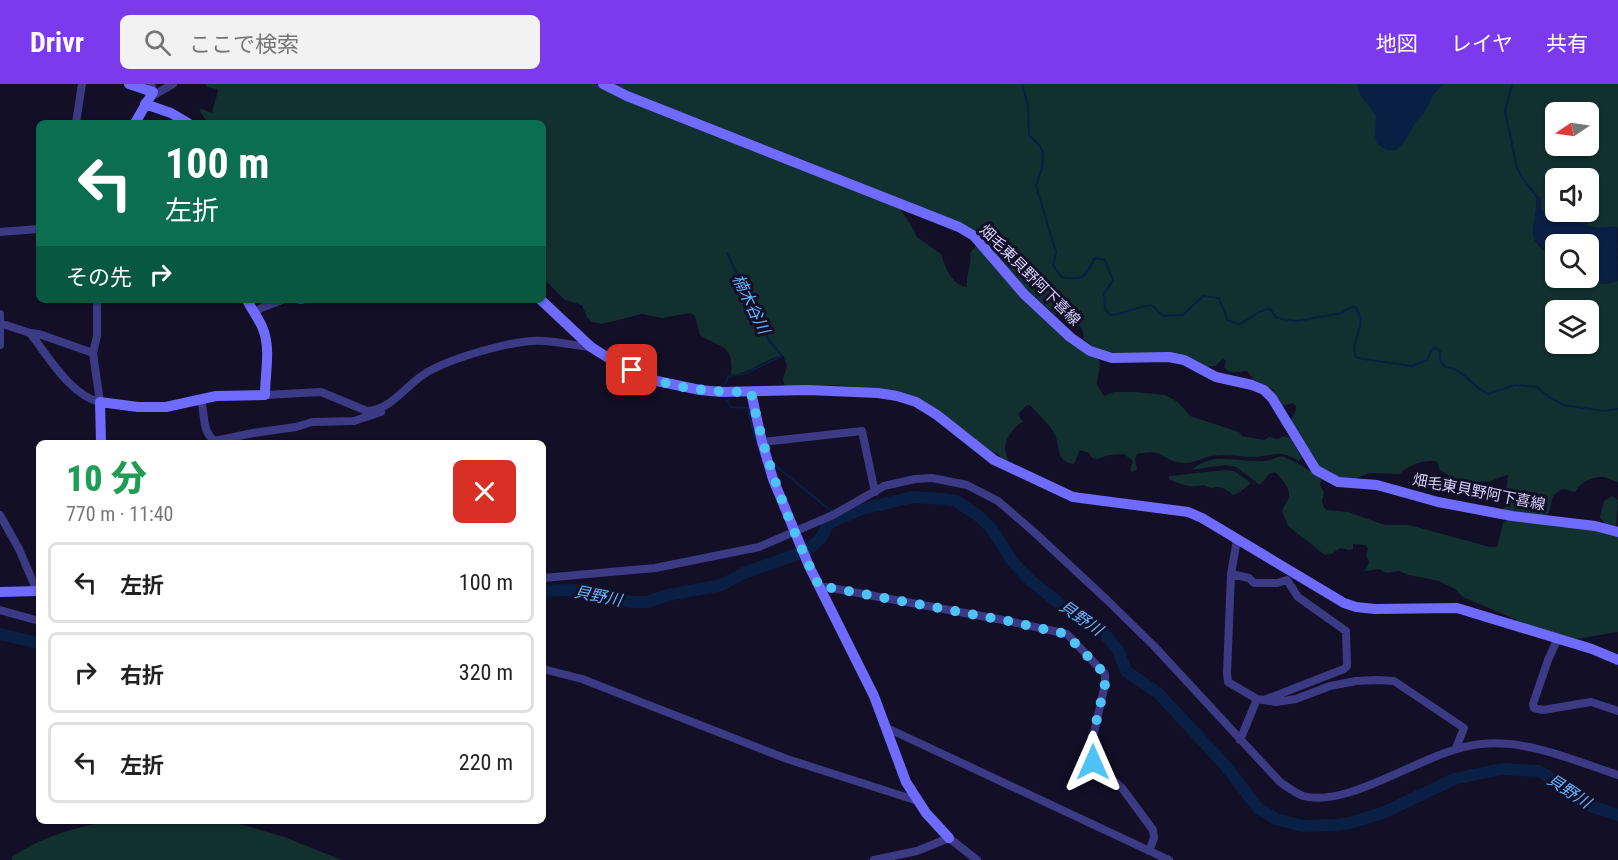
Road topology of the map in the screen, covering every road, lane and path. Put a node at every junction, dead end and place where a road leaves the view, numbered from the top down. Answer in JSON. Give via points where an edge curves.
{"nodes":[{"id":1,"x":82,"y":84,"type":"edge"},
{"id":2,"x":129,"y":84,"type":"edge"},
{"id":3,"x":173,"y":84,"type":"edge"},
{"id":4,"x":603,"y":84,"type":"edge"},
{"id":5,"x":152,"y":88,"type":"edge"},
{"id":6,"x":76,"y":120,"type":"edge"},
{"id":7,"x":136,"y":120,"type":"edge"},
{"id":8,"x":183,"y":120,"type":"edge"},
{"id":9,"x":36,"y":229,"type":"edge"},
{"id":10,"x":0,"y":232,"type":"edge"},
{"id":11,"x":97,"y":303,"type":"edge"},
{"id":12,"x":249,"y":303,"type":"edge"},
{"id":13,"x":274,"y":303,"type":"edge"},
{"id":14,"x":544,"y":303,"type":"edge"},
{"id":15,"x":254,"y":313,"type":"junction"},
{"id":16,"x":0,"y":320,"type":"edge"},
{"id":17,"x":30,"y":333,"type":"junction"},
{"id":18,"x":0,"y":345,"type":"edge"},
{"id":19,"x":591,"y":347,"type":"junction"},
{"id":20,"x":93,"y":352,"type":"junction"},
{"id":21,"x":751,"y":392,"type":"junction"},
{"id":22,"x":265,"y":395,"type":"junction"},
{"id":23,"x":201,"y":400,"type":"junction"},
{"id":24,"x":100,"y":402,"type":"junction"},
{"id":25,"x":386,"y":406,"type":"junction"},
{"id":26,"x":101,"y":440,"type":"edge"},
{"id":27,"x":214,"y":440,"type":"edge"},
{"id":28,"x":220,"y":440,"type":"edge"},
{"id":29,"x":762,"y":442,"type":"junction"},
{"id":30,"x":875,"y":492,"type":"junction"},
{"id":31,"x":0,"y":515,"type":"edge"},
{"id":32,"x":795,"y":532,"type":"junction"},
{"id":33,"x":1618,"y":532,"type":"edge"},
{"id":34,"x":1237,"y":540,"type":"junction"},
{"id":35,"x":1231,"y":574,"type":"junction"},
{"id":36,"x":546,"y":578,"type":"edge"},
{"id":37,"x":36,"y":585,"type":"edge"},
{"id":38,"x":820,"y":588,"type":"junction"},
{"id":39,"x":36,"y":591,"type":"edge"},
{"id":40,"x":0,"y":592,"type":"edge"},
{"id":41,"x":0,"y":610,"type":"edge"},
{"id":42,"x":36,"y":620,"type":"edge"},
{"id":43,"x":1558,"y":638,"type":"junction"},
{"id":44,"x":1618,"y":660,"type":"edge"},
{"id":45,"x":546,"y":669,"type":"edge"},
{"id":46,"x":1260,"y":700,"type":"junction"},
{"id":47,"x":1618,"y":711,"type":"edge"},
{"id":48,"x":887,"y":728,"type":"junction"},
{"id":49,"x":1240,"y":740,"type":"junction"},
{"id":50,"x":1456,"y":748,"type":"junction"},
{"id":51,"x":1618,"y":775,"type":"edge"},
{"id":52,"x":918,"y":801,"type":"junction"},
{"id":53,"x":949,"y":838,"type":"junction"},
{"id":54,"x":1149,"y":851,"type":"junction"},
{"id":55,"x":1165,"y":859,"type":"edge"},
{"id":56,"x":874,"y":860,"type":"edge"},
{"id":57,"x":977,"y":860,"type":"edge"}],
"edges":[{"from":1,"to":6,"type":"street"},
{"from":2,"to":5,"type":"street"},
{"from":3,"to":5,"type":"street","via":[[154,95]]},
{"from":4,"to":33,"type":"street","name":"畑毛東貝野阿下喜線","via":[[959,227],[974,236],[1023,294],[1090,351],[1112,357],[1184,360],[1216,376],[1264,390],[1317,470],[1338,482],[1377,485],[1438,502]]},
{"from":5,"to":7,"type":"street"},
{"from":5,"to":8,"type":"street","via":[[145,104]]},
{"from":9,"to":10,"type":"street"},
{"from":11,"to":20,"type":"street"},
{"from":12,"to":15,"type":"street"},
{"from":13,"to":15,"type":"street"},
{"from":14,"to":19,"type":"street"},
{"from":15,"to":22,"type":"street","via":[[265,340]]},
{"from":16,"to":17,"type":"street"},
{"from":16,"to":18,"type":"street"},
{"from":17,"to":20,"type":"street"},
{"from":17,"to":24,"type":"street","via":[[68,382],[83,395]]},
{"from":19,"to":21,"type":"street","via":[[657,381],[700,390]]},
{"from":19,"to":25,"type":"street","via":[[545,340],[507,344],[430,370]]},
{"from":20,"to":24,"type":"street"},
{"from":21,"to":29,"type":"street"},
{"from":21,"to":34,"type":"street","via":[[808,390],[897,396],[937,415],[993,460],[1059,492],[1188,512]]},
{"from":22,"to":23,"type":"street"},
{"from":22,"to":25,"type":"street","via":[[321,392],[367,411]]},
{"from":23,"to":24,"type":"street","via":[[138,408]]},
{"from":23,"to":27,"type":"street","via":[[206,430]]},
{"from":24,"to":26,"type":"street"},
{"from":25,"to":28,"type":"street","via":[[380,413],[354,421],[312,422]]},
{"from":29,"to":30,"type":"street","via":[[862,431]]},
{"from":29,"to":32,"type":"street"},
{"from":30,"to":32,"type":"street"},
{"from":30,"to":49,"type":"street","via":[[884,486],[932,478],[967,485],[998,501],[1154,646]]},
{"from":31,"to":37,"type":"street"},
{"from":32,"to":36,"type":"street","via":[[759,547],[666,566]]},
{"from":32,"to":38,"type":"street"},
{"from":34,"to":35,"type":"street"},
{"from":34,"to":43,"type":"street","via":[[1329,596],[1356,607],[1457,608]]},
{"from":35,"to":46,"type":"street","via":[[1228,682]]},
{"from":35,"to":46,"type":"street","via":[[1254,583],[1287,580],[1298,597],[1346,631],[1344,669]]},
{"from":38,"to":48,"type":"street"},
{"from":38,"to":54,"type":"street","via":[[1066,634],[1105,674],[1090,751],[1093,762],[1122,788],[1153,830]]},
{"from":39,"to":40,"type":"street"},
{"from":41,"to":42,"type":"street"},
{"from":43,"to":44,"type":"street"},
{"from":43,"to":47,"type":"street","via":[[1534,708],[1591,702]]},
{"from":45,"to":52,"type":"street","via":[[582,679],[787,759]]},
{"from":46,"to":49,"type":"street"},
{"from":46,"to":50,"type":"street","via":[[1296,699],[1356,681],[1394,681],[1464,728]]},
{"from":48,"to":52,"type":"street","via":[[906,782]]},
{"from":48,"to":54,"type":"street"},
{"from":49,"to":50,"type":"street","via":[[1280,782],[1311,797],[1347,793]]},
{"from":50,"to":51,"type":"street","via":[[1482,743],[1530,748]]},
{"from":52,"to":53,"type":"street"},
{"from":53,"to":56,"type":"street","via":[[927,848]]},
{"from":53,"to":57,"type":"street"},
{"from":54,"to":55,"type":"street"}]}
